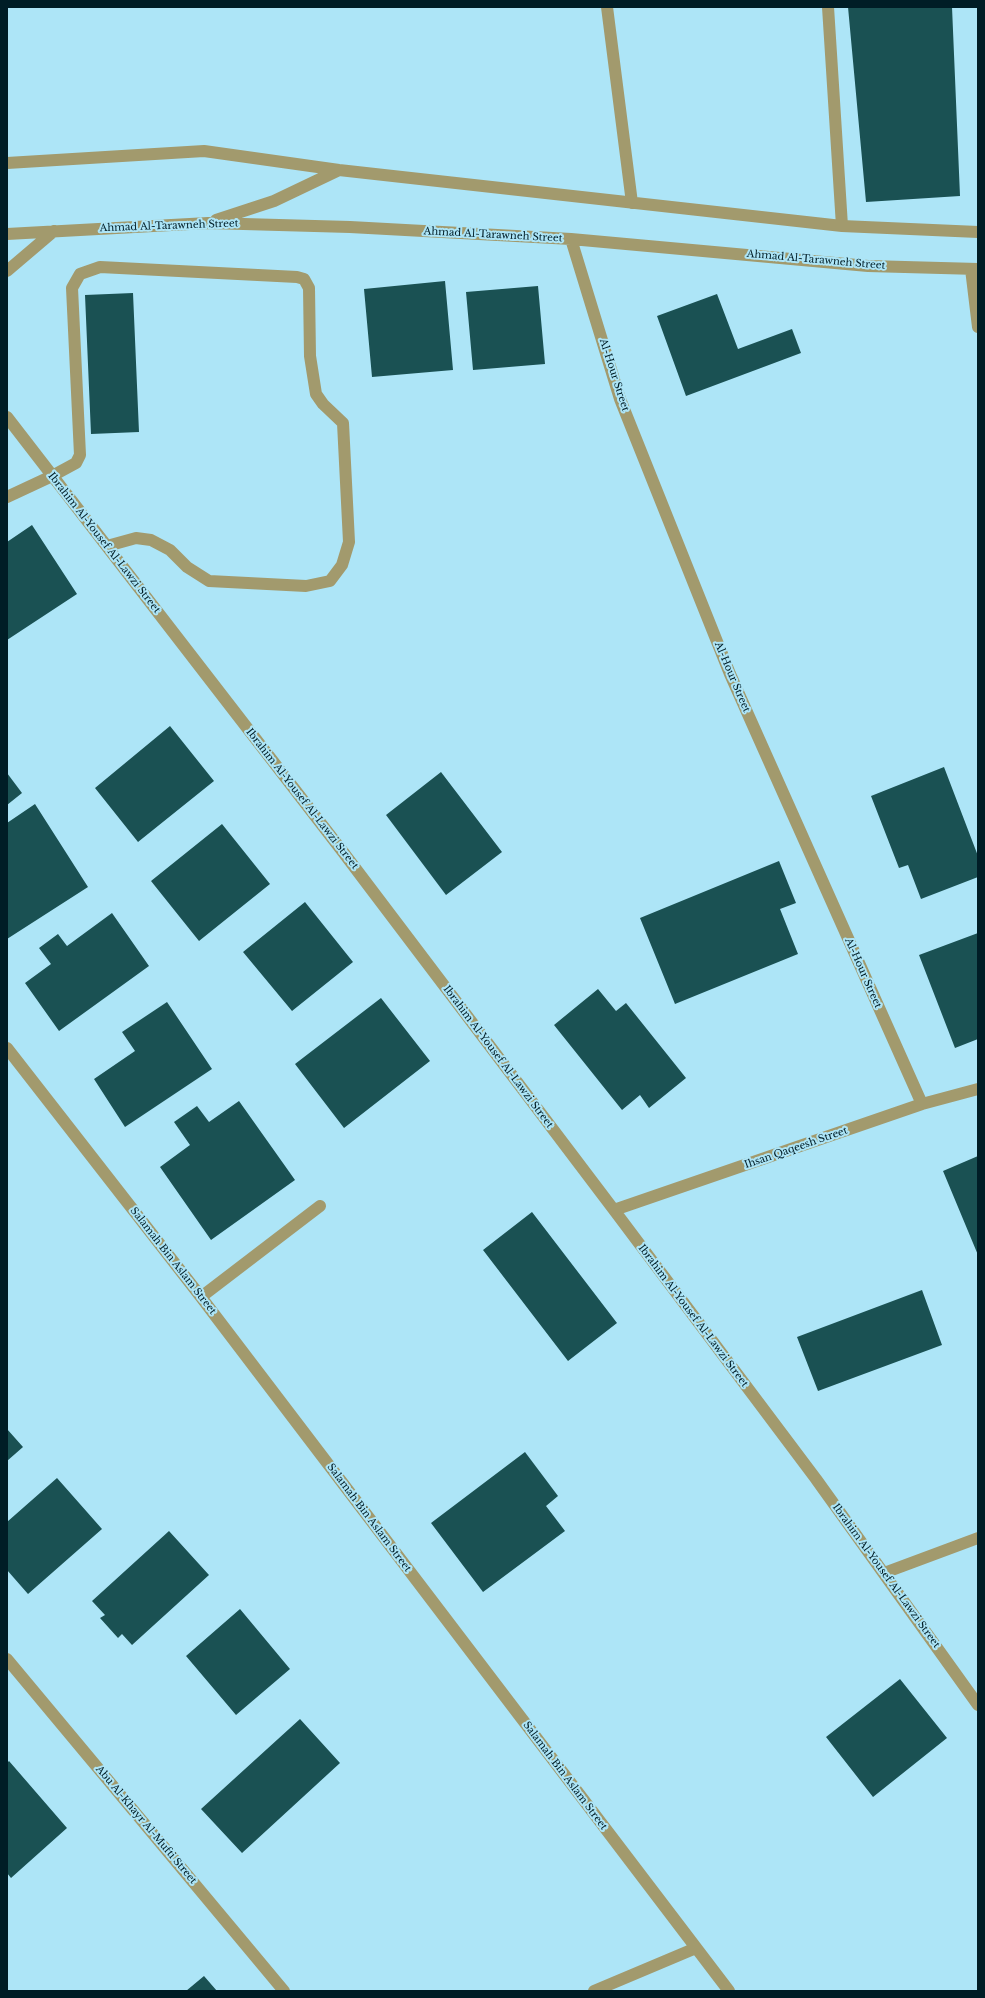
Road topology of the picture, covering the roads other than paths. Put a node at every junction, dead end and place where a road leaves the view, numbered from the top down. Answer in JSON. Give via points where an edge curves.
{"nodes":[{"id":1,"x":607,"y":7,"type":"edge"},
{"id":2,"x":828,"y":7,"type":"edge"},
{"id":3,"x":7,"y":163,"type":"edge"},
{"id":4,"x":338,"y":170,"type":"junction"},
{"id":5,"x":632,"y":203,"type":"junction"},
{"id":6,"x":208,"y":223,"type":"junction"},
{"id":7,"x":842,"y":226,"type":"junction"},
{"id":8,"x":54,"y":230,"type":"junction"},
{"id":9,"x":978,"y":232,"type":"edge"},
{"id":10,"x":7,"y":234,"type":"edge"},
{"id":11,"x":571,"y":239,"type":"junction"},
{"id":12,"x":974,"y":269,"type":"edge"},
{"id":13,"x":7,"y":271,"type":"edge"},
{"id":14,"x":978,"y":327,"type":"edge"},
{"id":15,"x":7,"y":417,"type":"edge"},
{"id":16,"x":52,"y":476,"type":"junction"},
{"id":17,"x":7,"y":497,"type":"edge"},
{"id":18,"x":106,"y":546,"type":"junction"},
{"id":19,"x":7,"y":1048,"type":"edge"},
{"id":20,"x":978,"y":1089,"type":"edge"},
{"id":21,"x":922,"y":1104,"type":"junction"},
{"id":22,"x":320,"y":1206,"type":"dead end"},
{"id":23,"x":614,"y":1210,"type":"junction"},
{"id":24,"x":201,"y":1297,"type":"junction"},
{"id":25,"x":978,"y":1538,"type":"edge"},
{"id":26,"x":884,"y":1573,"type":"junction"},
{"id":27,"x":7,"y":1659,"type":"edge"},
{"id":28,"x":978,"y":1706,"type":"edge"},
{"id":29,"x":696,"y":1948,"type":"junction"},
{"id":30,"x":284,"y":1991,"type":"edge"},
{"id":31,"x":594,"y":1991,"type":"edge"},
{"id":32,"x":729,"y":1991,"type":"edge"}],
"edges":[{"from":1,"to":5,"type":"street"},
{"from":2,"to":7,"type":"street"},
{"from":3,"to":4,"type":"street","via":[[204,151]]},
{"from":4,"to":5,"type":"street"},
{"from":4,"to":6,"type":"street","via":[[274,201]]},
{"from":5,"to":7,"type":"street"},
{"from":6,"to":8,"type":"street","name":"Ahmad Al-Tarawneh Street"},
{"from":6,"to":11,"type":"street","name":"Ahmad Al-Tarawneh Street","via":[[350,227]]},
{"from":7,"to":9,"type":"street"},
{"from":8,"to":10,"type":"street","name":"Ahmad Al-Tarawneh Street"},
{"from":8,"to":13,"type":"street"},
{"from":11,"to":12,"type":"street","name":"Ahmad Al-Tarawneh Street","via":[[868,266]]},
{"from":11,"to":21,"type":"street","name":"Al-Hour Street","via":[[620,399],[730,674]]},
{"from":12,"to":14,"type":"street"},
{"from":15,"to":16,"type":"street","name":"Ibrahim Al-Yousef Al-Lawzi Street"},
{"from":16,"to":17,"type":"street"},
{"from":16,"to":18,"type":"street","name":"Ibrahim Al-Yousef Al-Lawzi Street"},
{"from":16,"to":18,"type":"street","via":[[76,463],[80,455],[72,288],[80,274],[100,267],[297,278],[306,282],[309,288],[310,356],[316,394],[344,424],[349,542],[342,565],[330,580],[306,586],[209,581],[187,567],[170,550],[151,540],[136,538]]},
{"from":18,"to":23,"type":"street","name":"Ibrahim Al-Yousef Al-Lawzi Street","via":[[343,852]]},
{"from":19,"to":24,"type":"street","name":"Salamah Bin Aslam Street"},
{"from":20,"to":21,"type":"street","name":"Ihsan Qaqeesh Street"},
{"from":21,"to":23,"type":"street","name":"Ihsan Qaqeesh Street"},
{"from":22,"to":24,"type":"street"},
{"from":23,"to":26,"type":"street","name":"Ibrahim Al-Yousef Al-Lawzi Street"},
{"from":24,"to":29,"type":"street","name":"Salamah Bin Aslam Street"},
{"from":25,"to":26,"type":"street"},
{"from":26,"to":28,"type":"street","name":"Ibrahim Al-Yousef Al-Lawzi Street"},
{"from":27,"to":30,"type":"street","name":"Abu Al-Khayr Al-Mufti Street"},
{"from":29,"to":31,"type":"street"},
{"from":29,"to":32,"type":"street","name":"Salamah Bin Aslam Street"}]}
